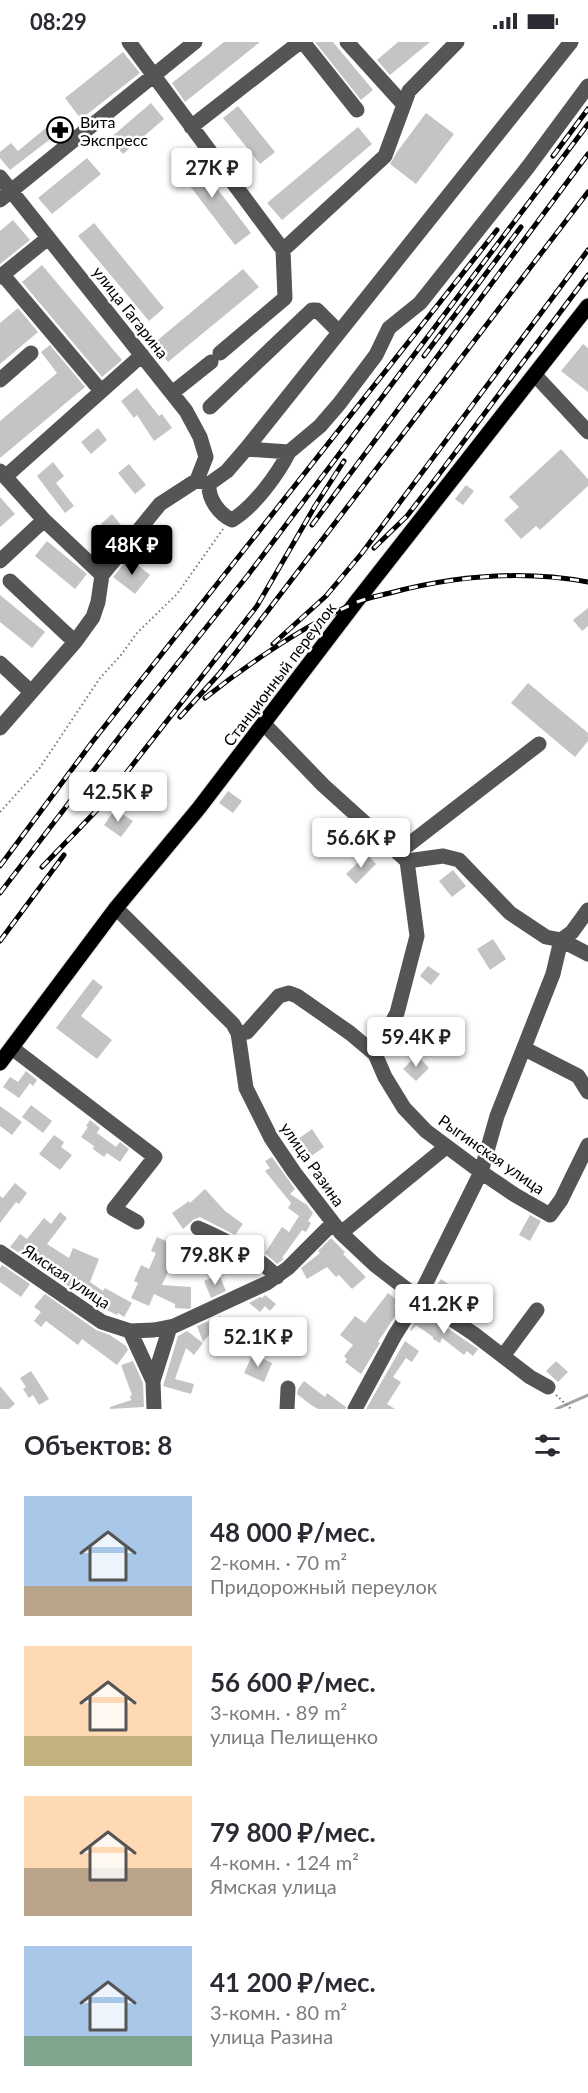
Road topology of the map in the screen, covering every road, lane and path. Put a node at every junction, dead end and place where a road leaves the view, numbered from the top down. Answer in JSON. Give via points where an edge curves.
{"nodes":[{"id":1,"x":129,"y":42,"type":"edge"},
{"id":2,"x":195,"y":42,"type":"edge"},
{"id":3,"x":301,"y":42,"type":"edge"},
{"id":4,"x":347,"y":42,"type":"edge"},
{"id":5,"x":456,"y":42,"type":"edge"},
{"id":6,"x":571,"y":42,"type":"edge"},
{"id":7,"x":154,"y":77,"type":"junction"},
{"id":8,"x":588,"y":86,"type":"edge"},
{"id":9,"x":404,"y":105,"type":"junction"},
{"id":10,"x":357,"y":110,"type":"dead end"},
{"id":11,"x":191,"y":127,"type":"junction"},
{"id":12,"x":0,"y":177,"type":"edge"},
{"id":13,"x":6,"y":196,"type":"edge"},
{"id":14,"x":48,"y":238,"type":"junction"},
{"id":15,"x":283,"y":250,"type":"junction"},
{"id":16,"x":1,"y":276,"type":"edge"},
{"id":17,"x":588,"y":306,"type":"edge"},
{"id":18,"x":339,"y":332,"type":"junction"},
{"id":19,"x":31,"y":353,"type":"dead end"},
{"id":20,"x":142,"y":355,"type":"junction"},
{"id":21,"x":535,"y":375,"type":"junction"},
{"id":22,"x":0,"y":380,"type":"edge"},
{"id":23,"x":101,"y":391,"type":"junction"},
{"id":24,"x":172,"y":393,"type":"junction"},
{"id":25,"x":210,"y":407,"type":"dead end"},
{"id":26,"x":588,"y":432,"type":"edge"},
{"id":27,"x":246,"y":449,"type":"junction"},
{"id":28,"x":289,"y":452,"type":"junction"},
{"id":29,"x":2,"y":474,"type":"edge"},
{"id":30,"x":203,"y":482,"type":"junction"},
{"id":31,"x":230,"y":519,"type":"junction"},
{"id":32,"x":44,"y":520,"type":"junction"},
{"id":33,"x":3,"y":551,"type":"edge"},
{"id":34,"x":102,"y":575,"type":"junction"},
{"id":35,"x":10,"y":580,"type":"dead end"},
{"id":36,"x":75,"y":642,"type":"junction"},
{"id":37,"x":0,"y":663,"type":"edge"},
{"id":38,"x":31,"y":692,"type":"junction"},
{"id":39,"x":264,"y":724,"type":"junction"},
{"id":40,"x":0,"y":728,"type":"edge"},
{"id":41,"x":539,"y":744,"type":"dead end"},
{"id":42,"x":0,"y":812,"type":"edge"},
{"id":43,"x":403,"y":856,"type":"junction"},
{"id":44,"x":116,"y":908,"type":"junction"},
{"id":45,"x":588,"y":910,"type":"edge"},
{"id":46,"x":561,"y":940,"type":"junction"},
{"id":47,"x":588,"y":954,"type":"edge"},
{"id":48,"x":238,"y":1033,"type":"junction"},
{"id":49,"x":12,"y":1048,"type":"junction"},
{"id":50,"x":525,"y":1049,"type":"junction"},
{"id":51,"x":375,"y":1054,"type":"junction"},
{"id":52,"x":0,"y":1063,"type":"edge"},
{"id":53,"x":588,"y":1092,"type":"edge"},
{"id":54,"x":588,"y":1145,"type":"edge"},
{"id":55,"x":446,"y":1147,"type":"junction"},
{"id":56,"x":481,"y":1172,"type":"junction"},
{"id":57,"x":137,"y":1222,"type":"dead end"},
{"id":58,"x":198,"y":1228,"type":"dead end"},
{"id":59,"x":337,"y":1228,"type":"junction"},
{"id":60,"x":0,"y":1252,"type":"edge"},
{"id":61,"x":276,"y":1277,"type":"junction"},
{"id":62,"x":419,"y":1297,"type":"junction"},
{"id":63,"x":537,"y":1310,"type":"dead end"},
{"id":64,"x":170,"y":1327,"type":"junction"},
{"id":65,"x":130,"y":1330,"type":"junction"},
{"id":66,"x":503,"y":1356,"type":"junction"},
{"id":67,"x":153,"y":1381,"type":"junction"},
{"id":68,"x":548,"y":1387,"type":"joint"},
{"id":69,"x":288,"y":1388,"type":"dead end"},
{"id":70,"x":154,"y":1409,"type":"edge"},
{"id":71,"x":287,"y":1409,"type":"edge"},
{"id":72,"x":356,"y":1409,"type":"edge"},
{"id":73,"x":571,"y":1409,"type":"edge"}],
"edges":[{"from":1,"to":7,"type":"street"},
{"from":2,"to":7,"type":"street"},
{"from":3,"to":10,"type":"street"},
{"from":3,"to":11,"type":"street"},
{"from":4,"to":9,"type":"street"},
{"from":5,"to":9,"type":"street","via":[[409,91]]},
{"from":6,"to":18,"type":"street"},
{"from":7,"to":11,"type":"street"},
{"from":7,"to":13,"type":"street"},
{"from":8,"to":28,"type":"street","via":[[420,303],[389,328],[376,355],[339,404]]},
{"from":9,"to":15,"type":"street","via":[[385,156]]},
{"from":11,"to":15,"type":"street"},
{"from":12,"to":13,"type":"street","name":"улица Гагарина"},
{"from":13,"to":14,"type":"street","name":"улица Гагарина"},
{"from":14,"to":16,"type":"street"},
{"from":14,"to":20,"type":"street","name":"улица Гагарина"},
{"from":15,"to":24,"type":"street","via":[[285,298]]},
{"from":16,"to":23,"type":"street"},
{"from":17,"to":21,"type":"main road","name":"Станционный переулок"},
{"from":18,"to":25,"type":"street","via":[[317,310],[312,310]]},
{"from":18,"to":27,"type":"street"},
{"from":19,"to":22,"type":"street"},
{"from":20,"to":23,"type":"street"},
{"from":20,"to":24,"type":"street","name":"улица Гагарина"},
{"from":21,"to":26,"type":"street"},
{"from":21,"to":39,"type":"main road","name":"Станционный переулок"},
{"from":23,"to":29,"type":"street"},
{"from":24,"to":30,"type":"street","name":"улица Гагарина","via":[[200,436],[206,457]]},
{"from":27,"to":28,"type":"street"},
{"from":27,"to":30,"type":"street","via":[[227,471]]},
{"from":28,"to":31,"type":"street","via":[[272,480],[239,516]]},
{"from":29,"to":32,"type":"street"},
{"from":30,"to":31,"type":"street","via":[[220,511]]},
{"from":30,"to":34,"type":"street","via":[[160,504]]},
{"from":31,"to":42,"type":"path","via":[[177,594],[99,678],[39,769]]},
{"from":32,"to":33,"type":"street"},
{"from":32,"to":34,"type":"street"},
{"from":34,"to":36,"type":"street","via":[[93,617]]},
{"from":35,"to":36,"type":"street"},
{"from":36,"to":38,"type":"street"},
{"from":37,"to":38,"type":"street"},
{"from":38,"to":40,"type":"street"},
{"from":39,"to":43,"type":"street","via":[[323,785]]},
{"from":39,"to":44,"type":"main road","name":"Станционный переулок"},
{"from":41,"to":43,"type":"street"},
{"from":43,"to":46,"type":"street","via":[[459,860],[510,913],[546,937]]},
{"from":43,"to":51,"type":"street","via":[[417,936],[397,1013]]},
{"from":44,"to":48,"type":"street"},
{"from":44,"to":49,"type":"main road","name":"Станционный переулок"},
{"from":45,"to":46,"type":"street"},
{"from":46,"to":47,"type":"street"},
{"from":46,"to":50,"type":"street","via":[[553,974]]},
{"from":48,"to":51,"type":"street","name":"Рыгинская улица","via":[[247,1032],[279,996],[289,993]]},
{"from":48,"to":59,"type":"street","name":"улица Разина","via":[[246,1088],[271,1138]]},
{"from":49,"to":52,"type":"main road","name":"Станционный переулок"},
{"from":49,"to":57,"type":"street","via":[[155,1156],[114,1209]]},
{"from":50,"to":53,"type":"street","via":[[578,1076]]},
{"from":50,"to":56,"type":"street","via":[[497,1116]]},
{"from":51,"to":55,"type":"street","name":"Рыгинская улица","via":[[404,1108]]},
{"from":54,"to":56,"type":"street","name":"Рыгинская улица","via":[[550,1215]]},
{"from":55,"to":56,"type":"street","name":"Рыгинская улица"},
{"from":55,"to":59,"type":"street","name":"Ямская улица"},
{"from":56,"to":62,"type":"street"},
{"from":58,"to":61,"type":"street","via":[[237,1246]]},
{"from":59,"to":61,"type":"street","name":"Ямская улица"},
{"from":59,"to":62,"type":"street","name":"улица Разина","via":[[375,1265]]},
{"from":60,"to":65,"type":"street","name":"Ямская улица","via":[[102,1322]]},
{"from":61,"to":64,"type":"street","name":"Ямская улица"},
{"from":62,"to":66,"type":"street","name":"улица Разина"},
{"from":62,"to":72,"type":"street"},
{"from":63,"to":66,"type":"street"},
{"from":64,"to":65,"type":"street","name":"Ямская улица"},
{"from":64,"to":67,"type":"street"},
{"from":65,"to":67,"type":"street"},
{"from":66,"to":68,"type":"street","name":"улица Разина"},
{"from":67,"to":70,"type":"street"},
{"from":68,"to":73,"type":"path"},
{"from":69,"to":71,"type":"street"}]}
